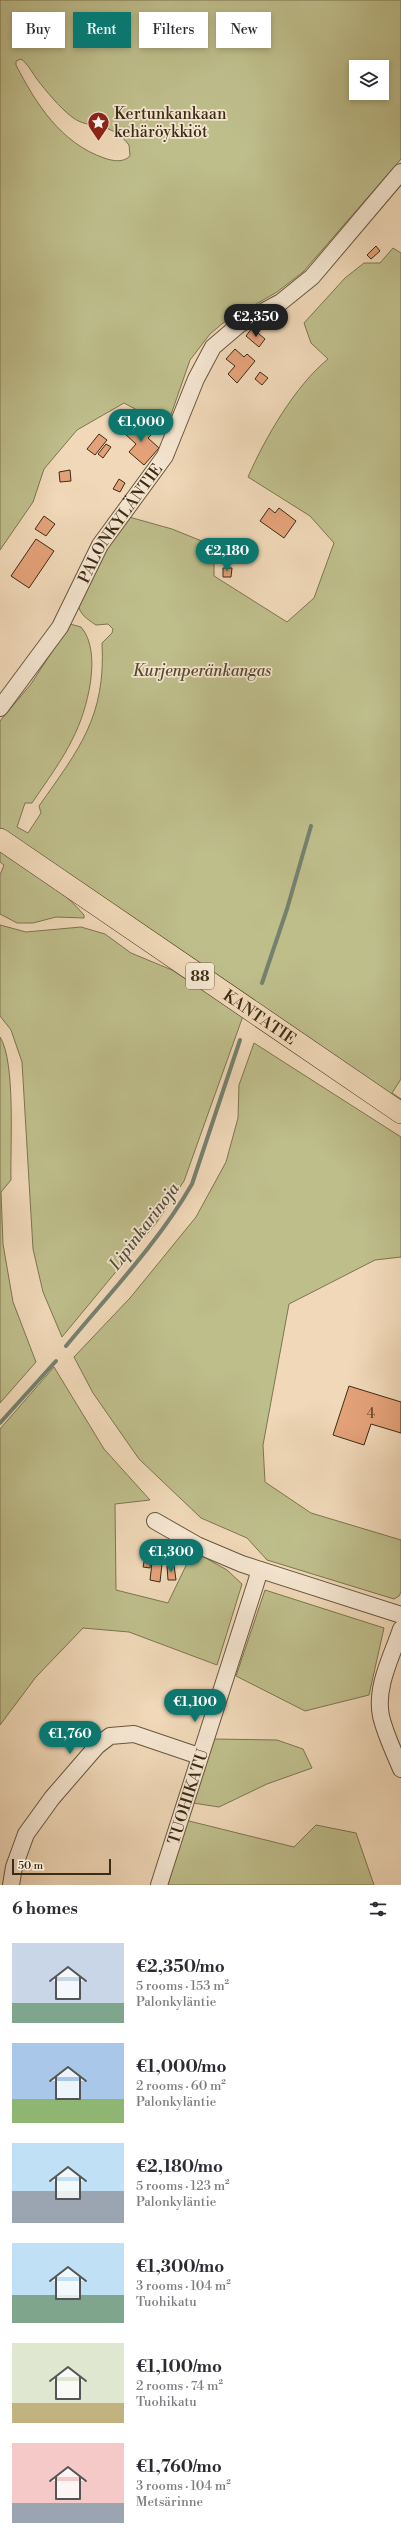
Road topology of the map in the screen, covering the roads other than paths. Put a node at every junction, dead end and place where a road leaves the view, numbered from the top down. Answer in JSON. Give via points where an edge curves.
{"nodes":[{"id":1,"x":401,"y":172,"type":"edge"},
{"id":2,"x":0,"y":708,"type":"edge"},
{"id":3,"x":0,"y":839,"type":"edge"},
{"id":4,"x":401,"y":1113,"type":"edge"},
{"id":5,"x":155,"y":1521,"type":"dead end"},
{"id":6,"x":260,"y":1570,"type":"junction"},
{"id":7,"x":401,"y":1615,"type":"edge"},
{"id":8,"x":401,"y":1629,"type":"edge"},
{"id":9,"x":199,"y":1756,"type":"junction"},
{"id":10,"x":401,"y":1769,"type":"edge"},
{"id":11,"x":11,"y":1885,"type":"edge"},
{"id":12,"x":159,"y":1885,"type":"edge"}],
"edges":[{"from":1,"to":2,"type":"street","name":"PALONKYLÄNTIE","via":[[312,277],[281,302],[240,324],[213,347],[196,379],[165,456],[100,545],[48,646]]},
{"from":3,"to":4,"type":"main road","name":"KANTATIE","number":"88"},
{"from":5,"to":6,"type":"street","via":[[197,1545]]},
{"from":6,"to":7,"type":"street"},
{"from":6,"to":9,"type":"street","name":"TUOHIKATU"},
{"from":8,"to":10,"type":"street","via":[[383,1684],[380,1705],[384,1728]]},
{"from":9,"to":11,"type":"street","via":[[134,1734],[110,1736],[97,1746],[67,1780],[26,1834],[14,1867]]},
{"from":9,"to":12,"type":"street","name":"TUOHIKATU"}]}
